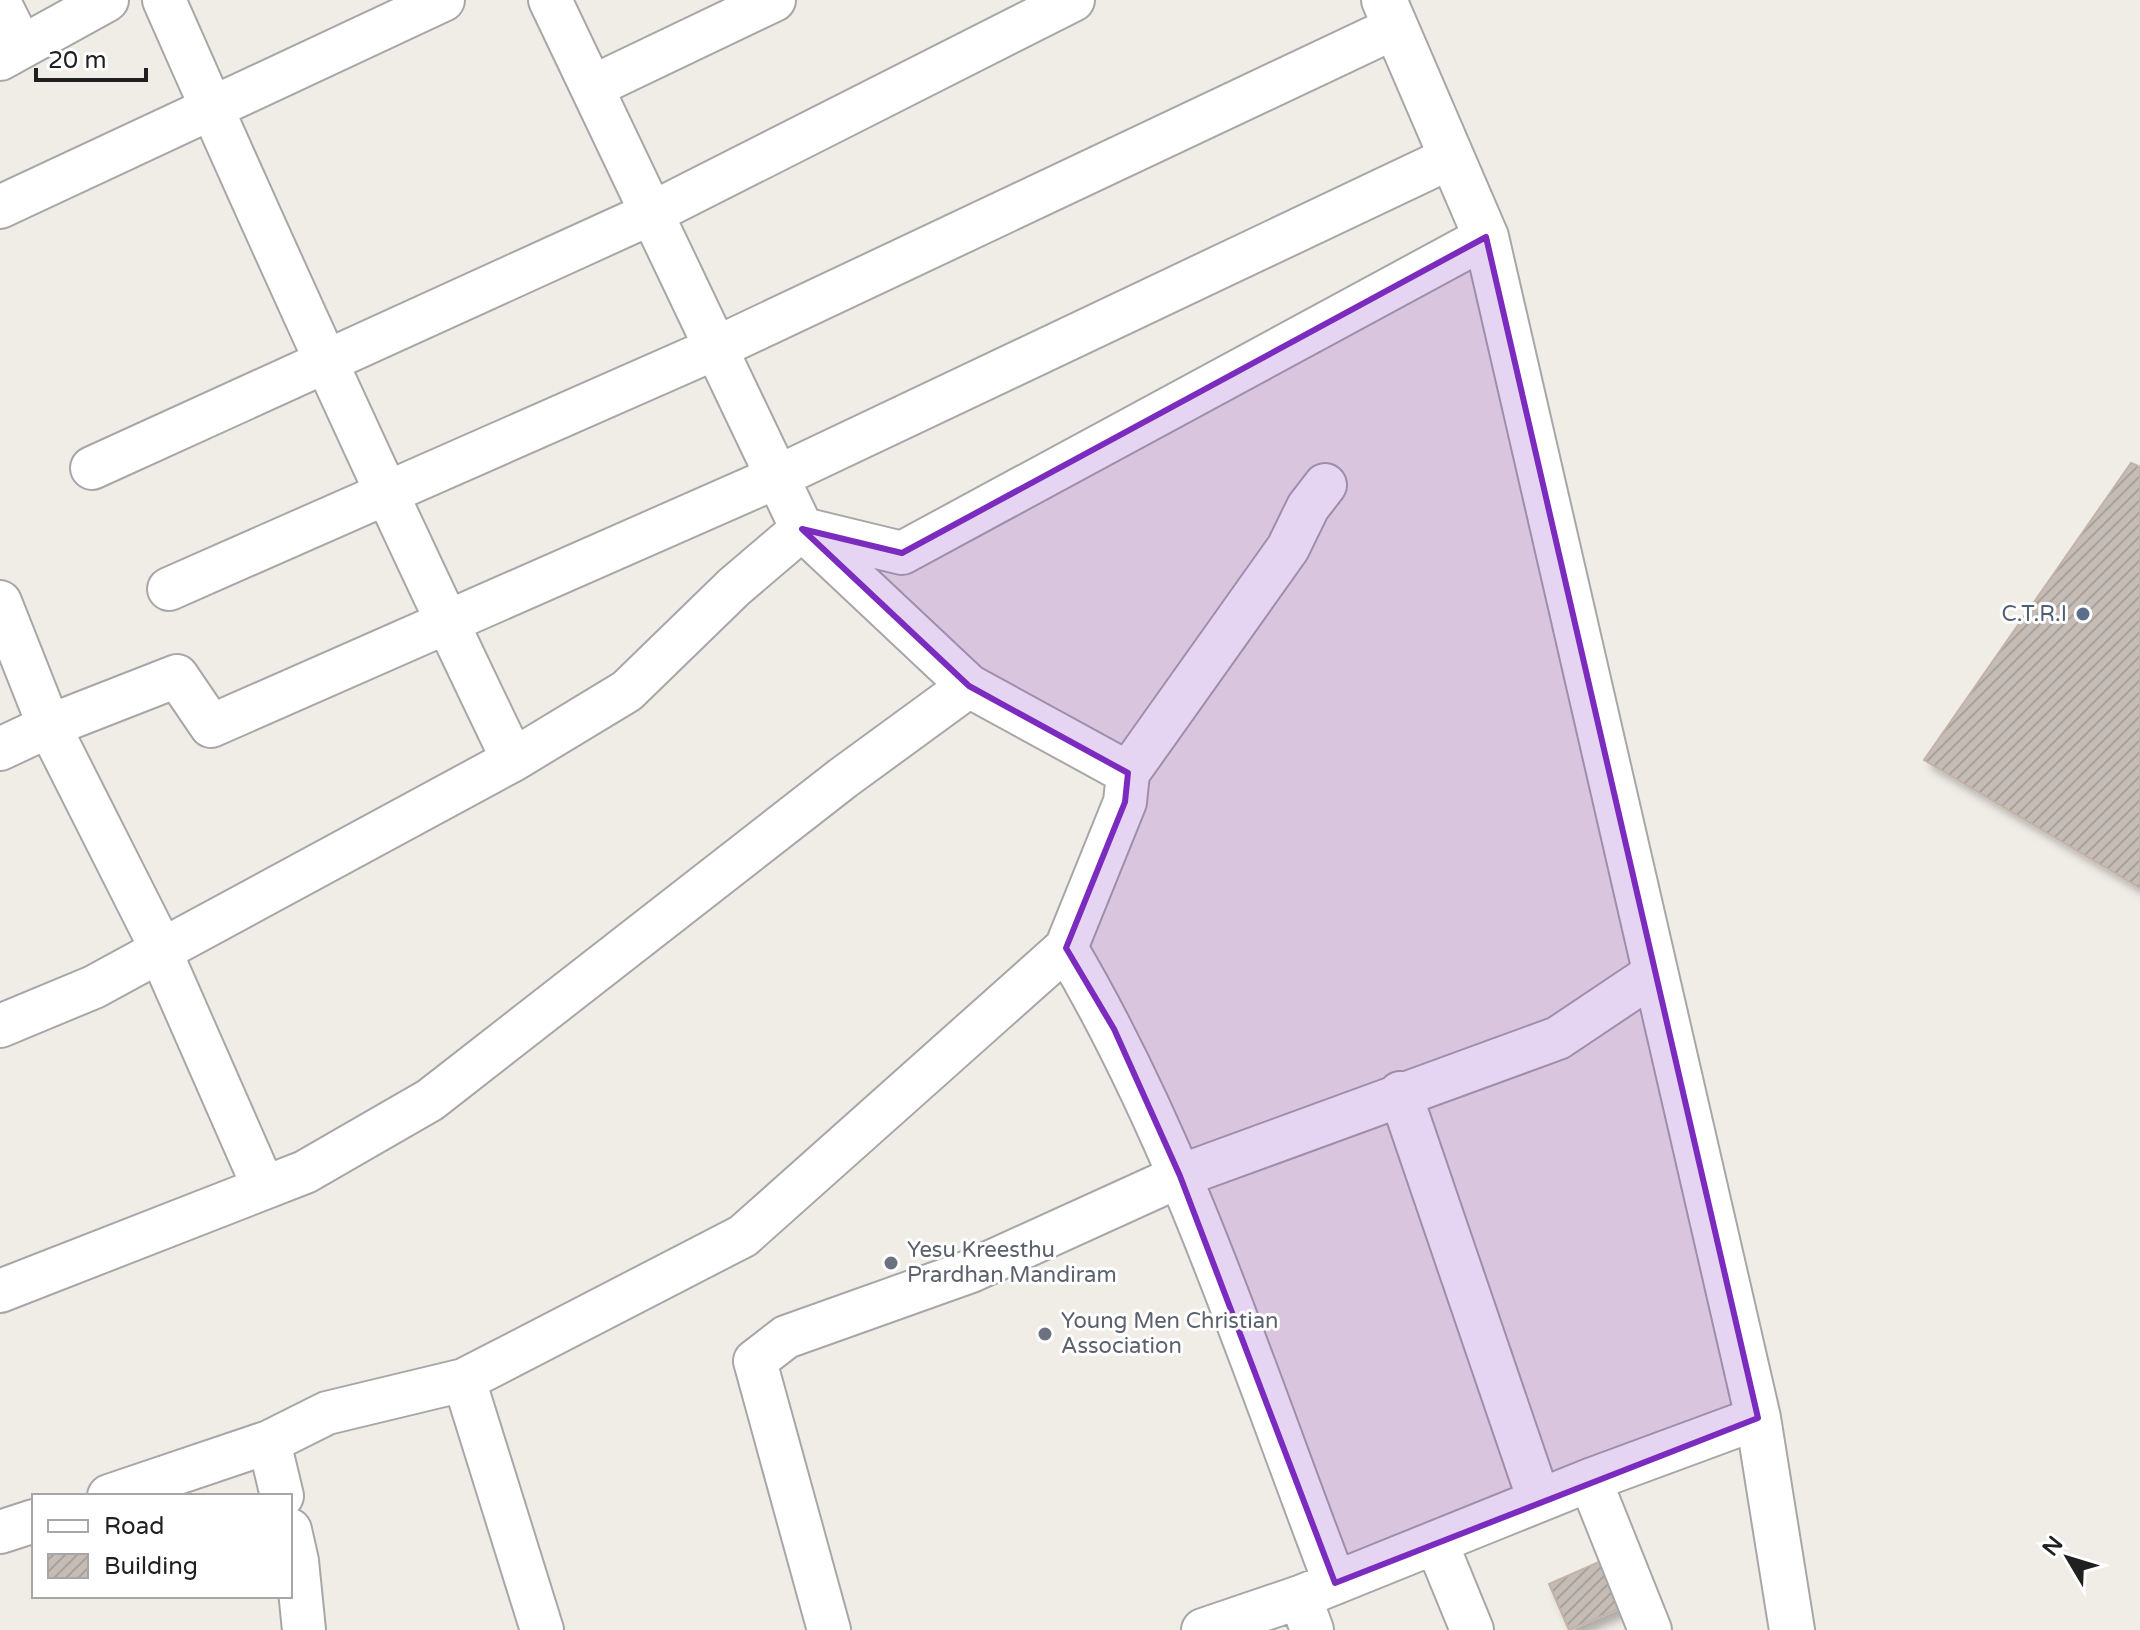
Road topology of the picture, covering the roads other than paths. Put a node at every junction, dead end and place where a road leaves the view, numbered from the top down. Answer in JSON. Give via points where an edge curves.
{"nodes":[{"id":1,"x":107,"y":0,"type":"edge"},
{"id":2,"x":164,"y":0,"type":"edge"},
{"id":3,"x":443,"y":0,"type":"edge"},
{"id":4,"x":550,"y":0,"type":"edge"},
{"id":5,"x":774,"y":0,"type":"edge"},
{"id":6,"x":1073,"y":0,"type":"edge"},
{"id":7,"x":0,"y":4,"type":"edge"},
{"id":8,"x":1390,"y":14,"type":"edge"},
{"id":9,"x":11,"y":53,"type":"edge"},
{"id":10,"x":592,"y":87,"type":"junction"},
{"id":11,"x":211,"y":109,"type":"junction"},
{"id":12,"x":1452,"y":157,"type":"junction"},
{"id":13,"x":0,"y":207,"type":"edge"},
{"id":14,"x":652,"y":213,"type":"junction"},
{"id":15,"x":1486,"y":237,"type":"junction"},
{"id":16,"x":716,"y":348,"type":"junction"},
{"id":17,"x":326,"y":361,"type":"junction"},
{"id":18,"x":92,"y":468,"type":"dead end"},
{"id":19,"x":777,"y":477,"type":"junction"},
{"id":20,"x":1325,"y":485,"type":"dead end"},
{"id":21,"x":384,"y":494,"type":"junction"},
{"id":22,"x":802,"y":529,"type":"junction"},
{"id":23,"x":169,"y":589,"type":"dead end"},
{"id":24,"x":0,"y":602,"type":"edge"},
{"id":25,"x":446,"y":622,"type":"junction"},
{"id":26,"x":969,"y":686,"type":"junction"},
{"id":27,"x":49,"y":726,"type":"junction"},
{"id":28,"x":0,"y":749,"type":"edge"},
{"id":29,"x":513,"y":760,"type":"junction"},
{"id":30,"x":1128,"y":773,"type":"junction"},
{"id":31,"x":1066,"y":948,"type":"junction"},
{"id":32,"x":160,"y":951,"type":"junction"},
{"id":33,"x":1655,"y":973,"type":"junction"},
{"id":34,"x":0,"y":1026,"type":"edge"},
{"id":35,"x":1400,"y":1093,"type":"junction"},
{"id":36,"x":1180,"y":1176,"type":"junction"},
{"id":37,"x":264,"y":1188,"type":"junction"},
{"id":38,"x":0,"y":1291,"type":"edge"},
{"id":39,"x":464,"y":1380,"type":"junction"},
{"id":40,"x":1758,"y":1418,"type":"junction"},
{"id":41,"x":269,"y":1442,"type":"junction"},
{"id":42,"x":1590,"y":1480,"type":"junction"},
{"id":43,"x":115,"y":1494,"type":"edge"},
{"id":44,"x":282,"y":1494,"type":"edge"},
{"id":45,"x":1539,"y":1500,"type":"junction"},
{"id":46,"x":32,"y":1522,"type":"edge"},
{"id":47,"x":0,"y":1532,"type":"edge"},
{"id":48,"x":292,"y":1539,"type":"edge"},
{"id":49,"x":1436,"y":1542,"type":"junction"},
{"id":50,"x":1315,"y":1603,"type":"edge"},
{"id":51,"x":304,"y":1630,"type":"edge"},
{"id":52,"x":542,"y":1630,"type":"edge"},
{"id":53,"x":829,"y":1630,"type":"edge"},
{"id":54,"x":1203,"y":1630,"type":"edge"},
{"id":55,"x":1472,"y":1630,"type":"edge"},
{"id":56,"x":1650,"y":1630,"type":"edge"},
{"id":57,"x":1792,"y":1630,"type":"edge"}],
"edges":[{"from":1,"to":9,"type":"street"},
{"from":2,"to":11,"type":"street"},
{"from":3,"to":11,"type":"street"},
{"from":4,"to":10,"type":"street"},
{"from":5,"to":10,"type":"street"},
{"from":6,"to":14,"type":"street"},
{"from":7,"to":9,"type":"street"},
{"from":8,"to":12,"type":"street"},
{"from":8,"to":16,"type":"street"},
{"from":10,"to":14,"type":"street"},
{"from":11,"to":13,"type":"street"},
{"from":11,"to":17,"type":"street"},
{"from":12,"to":15,"type":"street"},
{"from":12,"to":19,"type":"street"},
{"from":14,"to":16,"type":"street"},
{"from":14,"to":17,"type":"street"},
{"from":15,"to":22,"type":"street","via":[[902,553]]},
{"from":15,"to":33,"type":"street"},
{"from":16,"to":19,"type":"street"},
{"from":16,"to":21,"type":"street"},
{"from":17,"to":18,"type":"street"},
{"from":17,"to":21,"type":"street"},
{"from":19,"to":22,"type":"street"},
{"from":19,"to":25,"type":"street"},
{"from":20,"to":30,"type":"street","via":[[1288,548]]},
{"from":21,"to":23,"type":"street"},
{"from":21,"to":25,"type":"street"},
{"from":22,"to":26,"type":"street"},
{"from":22,"to":29,"type":"street","via":[[627,691]]},
{"from":24,"to":27,"type":"street"},
{"from":25,"to":27,"type":"street","via":[[211,726],[177,676]]},
{"from":25,"to":29,"type":"street"},
{"from":26,"to":30,"type":"street"},
{"from":26,"to":37,"type":"street","via":[[430,1100],[305,1172]]},
{"from":27,"to":28,"type":"street"},
{"from":27,"to":32,"type":"street"},
{"from":29,"to":32,"type":"street"},
{"from":30,"to":31,"type":"street","via":[[1125,802]]},
{"from":31,"to":36,"type":"street","via":[[1114,1029]]},
{"from":31,"to":39,"type":"street","via":[[743,1236]]},
{"from":32,"to":34,"type":"street","via":[[94,987]]},
{"from":32,"to":37,"type":"street"},
{"from":33,"to":35,"type":"street","via":[[1558,1038]]},
{"from":33,"to":40,"type":"street"},
{"from":35,"to":36,"type":"street"},
{"from":35,"to":45,"type":"street"},
{"from":36,"to":50,"type":"street"},
{"from":36,"to":53,"type":"street","via":[[971,1271],[786,1337],[755,1361]]},
{"from":37,"to":38,"type":"street"},
{"from":39,"to":41,"type":"street","via":[[327,1413]]},
{"from":39,"to":52,"type":"street"},
{"from":40,"to":42,"type":"street"},
{"from":40,"to":57,"type":"street"},
{"from":41,"to":43,"type":"street"},
{"from":41,"to":44,"type":"street"},
{"from":42,"to":45,"type":"street"},
{"from":42,"to":56,"type":"street"},
{"from":45,"to":49,"type":"street"},
{"from":46,"to":47,"type":"street"},
{"from":48,"to":51,"type":"street"},
{"from":49,"to":50,"type":"street"},
{"from":49,"to":55,"type":"street"},
{"from":50,"to":54,"type":"street"}]}
